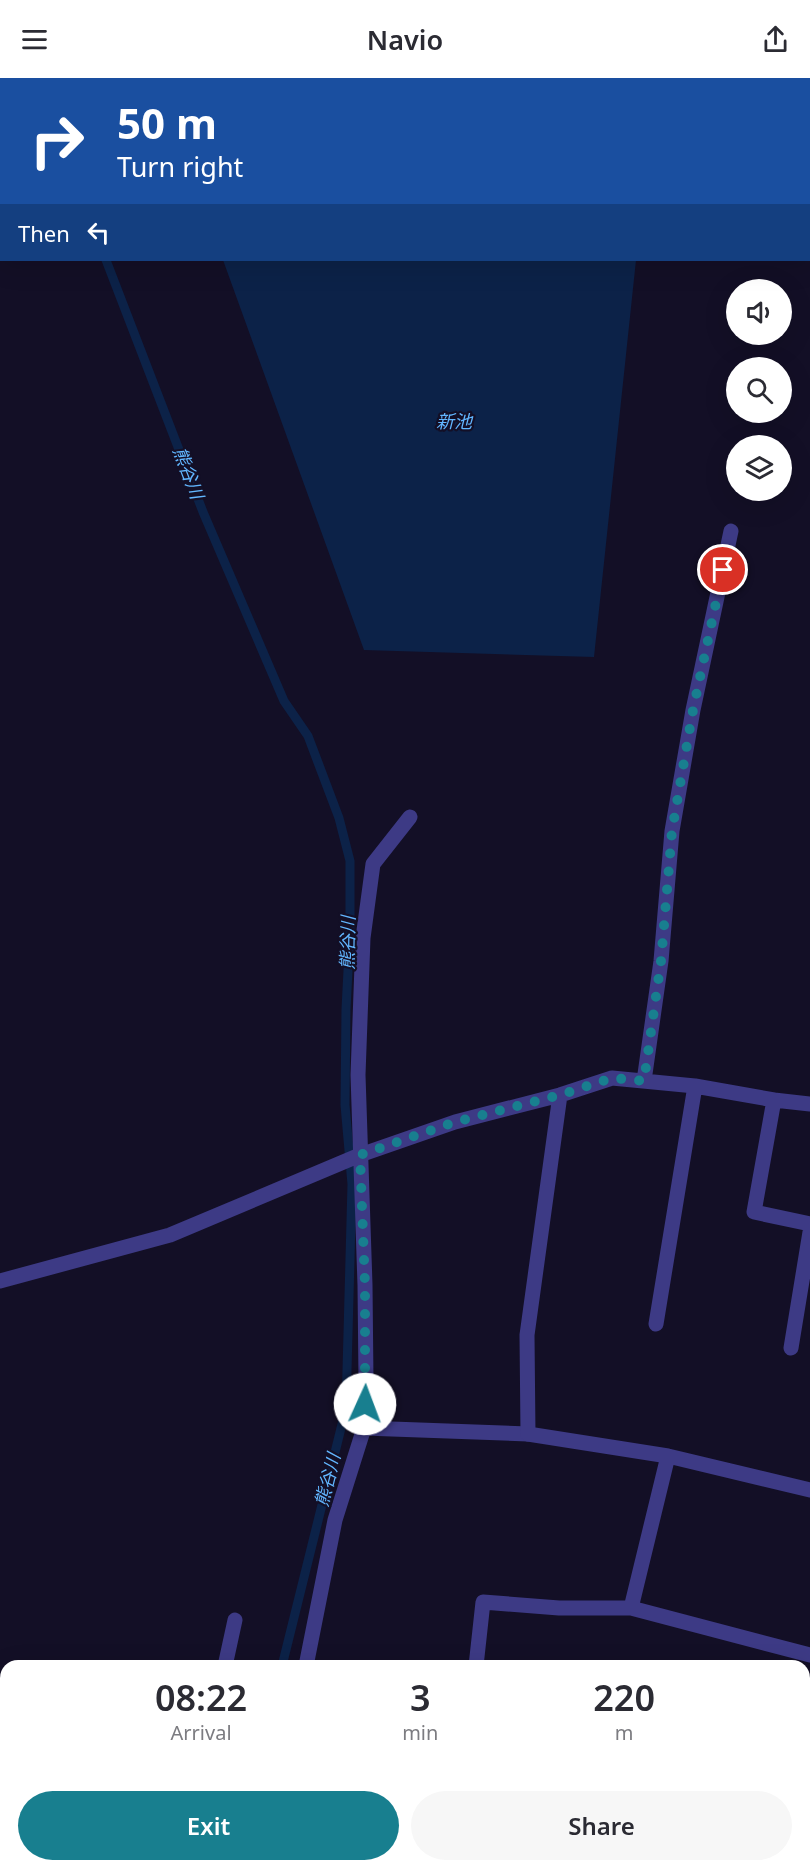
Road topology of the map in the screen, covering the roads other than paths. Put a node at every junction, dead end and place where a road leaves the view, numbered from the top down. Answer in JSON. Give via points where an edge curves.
{"nodes":[{"id":1,"x":731,"y":531,"type":"dead end"},
{"id":2,"x":410,"y":817,"type":"dead end"},
{"id":3,"x":644,"y":1081,"type":"junction"},
{"id":4,"x":695,"y":1086,"type":"junction"},
{"id":5,"x":560,"y":1095,"type":"junction"},
{"id":6,"x":774,"y":1100,"type":"junction"},
{"id":7,"x":810,"y":1104,"type":"edge"},
{"id":8,"x":360,"y":1155,"type":"junction"},
{"id":9,"x":810,"y":1224,"type":"edge"},
{"id":10,"x":810,"y":1232,"type":"edge"},
{"id":11,"x":0,"y":1281,"type":"edge"},
{"id":12,"x":656,"y":1324,"type":"dead end"},
{"id":13,"x":791,"y":1348,"type":"dead end"},
{"id":14,"x":364,"y":1428,"type":"junction"},
{"id":15,"x":528,"y":1434,"type":"junction"},
{"id":16,"x":668,"y":1456,"type":"junction"},
{"id":17,"x":810,"y":1490,"type":"edge"},
{"id":18,"x":631,"y":1608,"type":"junction"},
{"id":19,"x":235,"y":1620,"type":"dead end"},
{"id":20,"x":810,"y":1655,"type":"edge"},
{"id":21,"x":226,"y":1660,"type":"edge"},
{"id":22,"x":307,"y":1660,"type":"edge"},
{"id":23,"x":477,"y":1660,"type":"edge"}],
"edges":[{"from":1,"to":3,"type":"street","via":[[672,831],[661,961]]},
{"from":2,"to":8,"type":"street","via":[[373,864],[363,938],[358,1075]]},
{"from":3,"to":4,"type":"street"},
{"from":3,"to":5,"type":"street","via":[[612,1078]]},
{"from":4,"to":6,"type":"street"},
{"from":4,"to":12,"type":"street"},
{"from":5,"to":8,"type":"street","via":[[455,1122]]},
{"from":5,"to":15,"type":"street","via":[[527,1335]]},
{"from":6,"to":7,"type":"street"},
{"from":6,"to":9,"type":"street","via":[[754,1212]]},
{"from":8,"to":11,"type":"street","via":[[170,1235]]},
{"from":8,"to":14,"type":"street"},
{"from":10,"to":13,"type":"street"},
{"from":14,"to":15,"type":"street"},
{"from":14,"to":22,"type":"street","via":[[334,1520]]},
{"from":15,"to":16,"type":"street"},
{"from":16,"to":17,"type":"street"},
{"from":16,"to":18,"type":"street"},
{"from":18,"to":20,"type":"street"},
{"from":18,"to":23,"type":"street","via":[[483,1602]]},
{"from":19,"to":21,"type":"street"}]}
